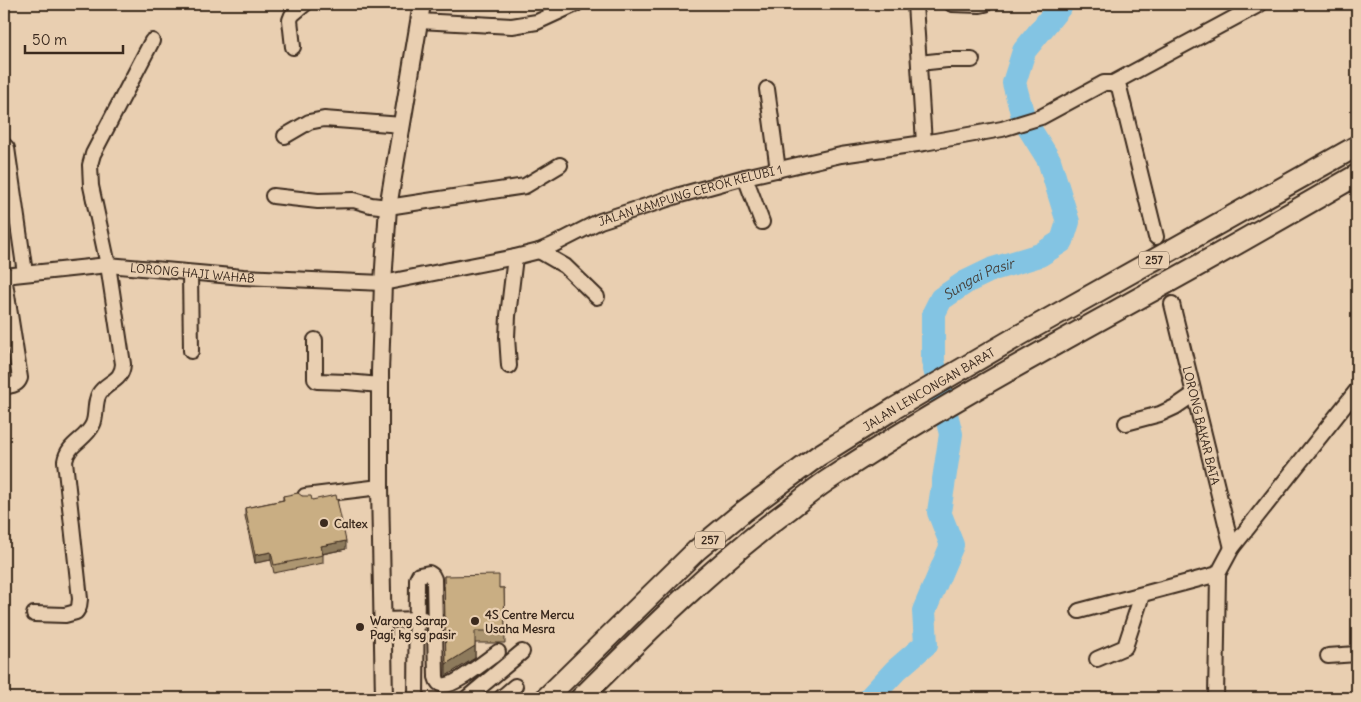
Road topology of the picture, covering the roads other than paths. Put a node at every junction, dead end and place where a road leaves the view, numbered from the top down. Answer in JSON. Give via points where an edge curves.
{"nodes":[{"id":1,"x":305,"y":4,"type":"edge"},
{"id":2,"x":422,"y":4,"type":"edge"},
{"id":3,"x":576,"y":4,"type":"edge"},
{"id":4,"x":915,"y":4,"type":"edge"},
{"id":5,"x":952,"y":4,"type":"edge"},
{"id":6,"x":986,"y":4,"type":"edge"},
{"id":7,"x":1260,"y":4,"type":"edge"},
{"id":8,"x":561,"y":8,"type":"edge"},
{"id":9,"x":419,"y":21,"type":"junction"},
{"id":10,"x":152,"y":41,"type":"dead end"},
{"id":11,"x":293,"y":47,"type":"dead end"},
{"id":12,"x":972,"y":60,"type":"dead end"},
{"id":13,"x":920,"y":63,"type":"junction"},
{"id":14,"x":1113,"y":83,"type":"junction"},
{"id":15,"x":767,"y":89,"type":"dead end"},
{"id":16,"x":402,"y":125,"type":"junction"},
{"id":17,"x":285,"y":136,"type":"dead end"},
{"id":18,"x":924,"y":143,"type":"junction"},
{"id":19,"x":4,"y":145,"type":"edge"},
{"id":20,"x":1357,"y":146,"type":"edge"},
{"id":21,"x":560,"y":165,"type":"dead end"},
{"id":22,"x":778,"y":170,"type":"junction"},
{"id":23,"x":1357,"y":175,"type":"edge"},
{"id":24,"x":744,"y":177,"type":"junction"},
{"id":25,"x":273,"y":196,"type":"dead end"},
{"id":26,"x":388,"y":207,"type":"junction"},
{"id":27,"x":762,"y":222,"type":"dead end"},
{"id":28,"x":1156,"y":237,"type":"tunnel mouth"},
{"id":29,"x":539,"y":251,"type":"junction"},
{"id":30,"x":515,"y":257,"type":"junction"},
{"id":31,"x":108,"y":265,"type":"junction"},
{"id":32,"x":25,"y":273,"type":"junction"},
{"id":33,"x":190,"y":273,"type":"junction"},
{"id":34,"x":4,"y":276,"type":"edge"},
{"id":35,"x":383,"y":283,"type":"junction"},
{"id":36,"x":597,"y":297,"type":"dead end"},
{"id":37,"x":1172,"y":304,"type":"tunnel mouth"},
{"id":38,"x":315,"y":340,"type":"dead end"},
{"id":39,"x":191,"y":351,"type":"dead end"},
{"id":40,"x":509,"y":366,"type":"dead end"},
{"id":41,"x":380,"y":385,"type":"junction"},
{"id":42,"x":4,"y":387,"type":"edge"},
{"id":43,"x":1357,"y":390,"type":"edge"},
{"id":44,"x":1194,"y":394,"type":"junction"},
{"id":45,"x":1126,"y":423,"type":"dead end"},
{"id":46,"x":380,"y":487,"type":"junction"},
{"id":47,"x":306,"y":496,"type":"edge"},
{"id":48,"x":1232,"y":548,"type":"junction"},
{"id":49,"x":1218,"y":574,"type":"junction"},
{"id":50,"x":1142,"y":594,"type":"junction"},
{"id":51,"x":1079,"y":611,"type":"dead end"},
{"id":52,"x":34,"y":614,"type":"dead end"},
{"id":53,"x":416,"y":619,"type":"junction"},
{"id":54,"x":434,"y":619,"type":"junction"},
{"id":55,"x":382,"y":620,"type":"junction"},
{"id":56,"x":498,"y":652,"type":"dead end"},
{"id":57,"x":522,"y":652,"type":"dead end"},
{"id":58,"x":1357,"y":654,"type":"edge"},
{"id":59,"x":1328,"y":656,"type":"dead end"},
{"id":60,"x":1097,"y":658,"type":"dead end"},
{"id":61,"x":515,"y":686,"type":"dead end"},
{"id":62,"x":384,"y":698,"type":"edge"},
{"id":63,"x":416,"y":698,"type":"edge"},
{"id":64,"x":467,"y":698,"type":"edge"},
{"id":65,"x":501,"y":698,"type":"edge"},
{"id":66,"x":546,"y":698,"type":"edge"},
{"id":67,"x":581,"y":698,"type":"edge"},
{"id":68,"x":1216,"y":698,"type":"edge"}],
"edges":[{"from":1,"to":11,"type":"street","via":[[290,20]]},
{"from":2,"to":9,"type":"main road"},
{"from":3,"to":8,"type":"street"},
{"from":4,"to":13,"type":"street"},
{"from":5,"to":6,"type":"street"},
{"from":7,"to":14,"type":"street"},
{"from":8,"to":9,"type":"street","via":[[537,22],[512,26]]},
{"from":9,"to":16,"type":"main road"},
{"from":10,"to":31,"type":"street","via":[[90,165],[91,186]]},
{"from":12,"to":13,"type":"street"},
{"from":13,"to":18,"type":"street"},
{"from":14,"to":18,"type":"street","name":"JALAN KAMPUNG CEROK KELUBI 1","via":[[1104,83],[1041,117],[1002,129]]},
{"from":14,"to":28,"type":"street","via":[[1119,87]]},
{"from":15,"to":22,"type":"street"},
{"from":16,"to":17,"type":"street","via":[[324,119],[309,122]]},
{"from":16,"to":26,"type":"main road"},
{"from":18,"to":22,"type":"street","name":"JALAN KAMPUNG CEROK KELUBI 1","via":[[841,155]]},
{"from":19,"to":32,"type":"street"},
{"from":20,"to":66,"type":"highway","name":"JALAN LENCONGAN BARAT","number":"257","via":[[1131,272],[818,456],[698,550]]},
{"from":21,"to":26,"type":"street","via":[[525,186]]},
{"from":22,"to":24,"type":"street","name":"JALAN KAMPUNG CEROK KELUBI 1"},
{"from":23,"to":67,"type":"highway","name":"JALAN LENCONGAN BARAT","number":"257","via":[[964,396],[824,483],[751,538],[658,621]]},
{"from":24,"to":27,"type":"street"},
{"from":24,"to":29,"type":"street","name":"JALAN KAMPUNG CEROK KELUBI 1","via":[[600,222]]},
{"from":25,"to":26,"type":"street","via":[[318,201],[354,200]]},
{"from":26,"to":35,"type":"main road"},
{"from":29,"to":30,"type":"street","name":"JALAN KAMPUNG CEROK KELUBI 1"},
{"from":29,"to":36,"type":"street","via":[[565,266]]},
{"from":30,"to":35,"type":"street","name":"JALAN KAMPUNG CEROK KELUBI 1"},
{"from":30,"to":40,"type":"street","via":[[507,337]]},
{"from":31,"to":32,"type":"street","name":"LORONG HAJI WAHAB"},
{"from":31,"to":33,"type":"street","name":"LORONG HAJI WAHAB"},
{"from":31,"to":52,"type":"street","via":[[123,371],[99,394],[92,426],[70,449],[65,462],[79,607],[76,612],[65,615]]},
{"from":32,"to":34,"type":"street","name":"LORONG HAJI WAHAB"},
{"from":33,"to":35,"type":"street","name":"LORONG HAJI WAHAB"},
{"from":33,"to":39,"type":"street"},
{"from":34,"to":42,"type":"street","via":[[20,378],[15,384]]},
{"from":35,"to":41,"type":"main road"},
{"from":37,"to":44,"type":"street","name":"LORONG BAKAR BATA"},
{"from":38,"to":41,"type":"street","via":[[317,381]]},
{"from":41,"to":46,"type":"main road"},
{"from":43,"to":48,"type":"street"},
{"from":44,"to":45,"type":"street","via":[[1160,414]]},
{"from":44,"to":48,"type":"street","name":"LORONG BAKAR BATA"},
{"from":46,"to":47,"type":"street"},
{"from":46,"to":55,"type":"main road"},
{"from":48,"to":49,"type":"street"},
{"from":49,"to":50,"type":"street"},
{"from":49,"to":68,"type":"street"},
{"from":50,"to":51,"type":"street"},
{"from":50,"to":60,"type":"street","via":[[1125,647]]},
{"from":53,"to":54,"type":"street"},
{"from":53,"to":54,"type":"street","via":[[418,575],[429,573],[434,579]]},
{"from":53,"to":55,"type":"street"},
{"from":53,"to":63,"type":"street"},
{"from":54,"to":56,"type":"street","via":[[436,677],[440,684],[458,680]]},
{"from":55,"to":62,"type":"main road"},
{"from":57,"to":64,"type":"street"},
{"from":58,"to":59,"type":"street"},
{"from":61,"to":65,"type":"street"}]}
